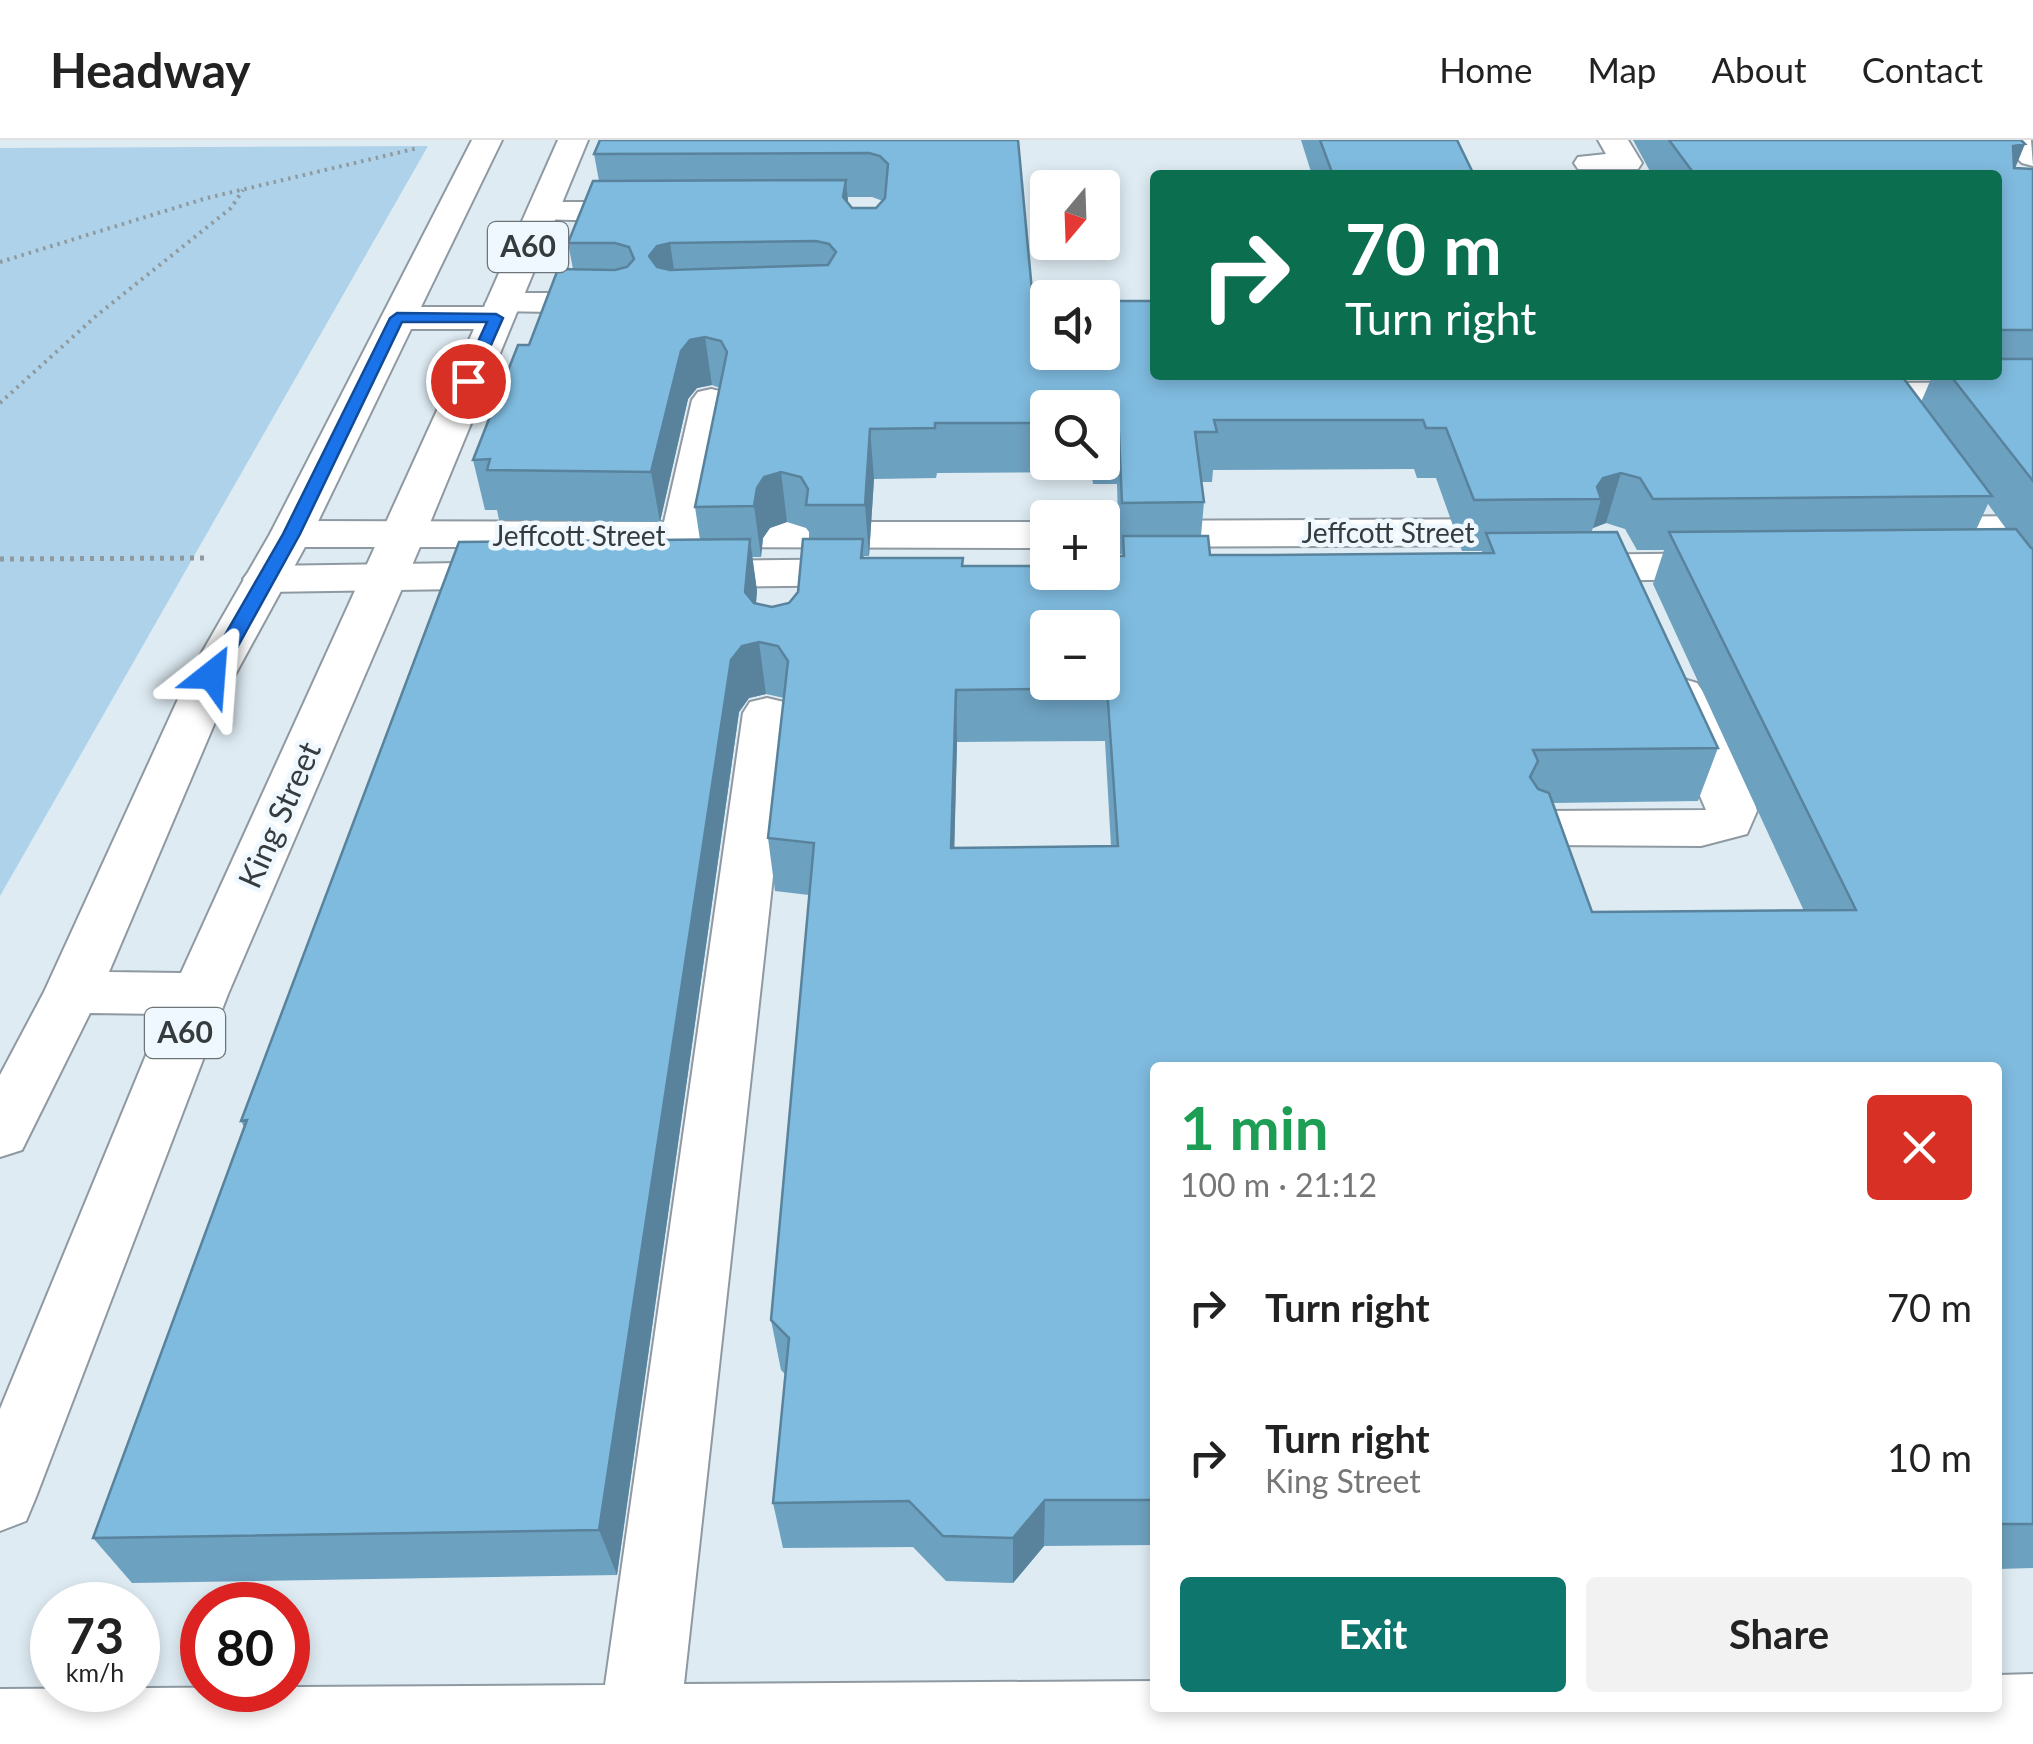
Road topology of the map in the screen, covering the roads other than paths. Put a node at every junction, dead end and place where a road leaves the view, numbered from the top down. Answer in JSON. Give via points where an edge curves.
{"nodes":[{"id":1,"x":487,"y":140,"type":"edge"},
{"id":2,"x":573,"y":140,"type":"edge"},
{"id":3,"x":1613,"y":140,"type":"edge"},
{"id":4,"x":2013,"y":140,"type":"edge"},
{"id":5,"x":2033,"y":157,"type":"edge"},
{"id":6,"x":1590,"y":163,"type":"dead end"},
{"id":7,"x":544,"y":212,"type":"junction"},
{"id":8,"x":679,"y":212,"type":"edge"},
{"id":9,"x":622,"y":303,"type":"edge"},
{"id":10,"x":500,"y":311,"type":"junction"},
{"id":11,"x":397,"y":318,"type":"junction"},
{"id":12,"x":2033,"y":392,"type":"edge"},
{"id":13,"x":1886,"y":397,"type":"edge"},
{"id":14,"x":711,"y":400,"type":"edge"},
{"id":15,"x":2033,"y":529,"type":"edge"},
{"id":16,"x":291,"y":534,"type":"junction"},
{"id":17,"x":1120,"y":535,"type":"edge"},
{"id":18,"x":1030,"y":538,"type":"edge"},
{"id":19,"x":1994,"y":539,"type":"edge"},
{"id":20,"x":1767,"y":548,"type":"edge"},
{"id":21,"x":1862,"y":548,"type":"edge"},
{"id":22,"x":677,"y":555,"type":"junction"},
{"id":23,"x":395,"y":556,"type":"junction"},
{"id":24,"x":1622,"y":569,"type":"junction"},
{"id":25,"x":1030,"y":571,"type":"edge"},
{"id":26,"x":1120,"y":571,"type":"edge"},
{"id":27,"x":784,"y":574,"type":"junction"},
{"id":28,"x":265,"y":579,"type":"junction"},
{"id":29,"x":1665,"y":660,"type":"edge"},
{"id":30,"x":766,"y":712,"type":"dead end"},
{"id":31,"x":1544,"y":828,"type":"edge"},
{"id":32,"x":72,"y":992,"type":"junction"},
{"id":33,"x":200,"y":994,"type":"junction"},
{"id":34,"x":0,"y":1134,"type":"edge"},
{"id":35,"x":0,"y":1496,"type":"edge"},
{"id":36,"x":2033,"y":1714,"type":"edge"},
{"id":37,"x":0,"y":1729,"type":"edge"},
{"id":38,"x":1529,"y":1731,"type":"edge"},
{"id":39,"x":636,"y":1734,"type":"edge"}],
"edges":[{"from":1,"to":11,"type":"main road","number":"A60"},
{"from":2,"to":7,"type":"main road","name":"King Street","number":"A60"},
{"from":3,"to":6,"type":"main road","via":[[1627,163]]},
{"from":4,"to":5,"type":"main road"},
{"from":7,"to":8,"type":"main road"},
{"from":7,"to":10,"type":"main road","name":"King Street","number":"A60"},
{"from":9,"to":10,"type":"main road"},
{"from":10,"to":11,"type":"main road"},
{"from":10,"to":23,"type":"main road","name":"King Street","number":"A60"},
{"from":11,"to":16,"type":"main road","number":"A60"},
{"from":12,"to":13,"type":"main road"},
{"from":14,"to":22,"type":"main road"},
{"from":15,"to":19,"type":"main road"},
{"from":16,"to":23,"type":"main road","name":"Jeffcott Street"},
{"from":16,"to":28,"type":"main road","number":"A60"},
{"from":17,"to":24,"type":"main road","name":"Jeffcott Street"},
{"from":18,"to":27,"type":"main road","name":"Jeffcott Street"},
{"from":19,"to":21,"type":"main road"},
{"from":20,"to":24,"type":"main road","name":"Jeffcott Street"},
{"from":22,"to":23,"type":"main road","name":"Jeffcott Street"},
{"from":22,"to":23,"type":"main road","name":"Jeffcott Street","via":[[571,575]]},
{"from":22,"to":27,"type":"main road","name":"Jeffcott Street"},
{"from":23,"to":28,"type":"main road","name":"Jeffcott Street"},
{"from":23,"to":33,"type":"main road","name":"King Street","number":"A60"},
{"from":24,"to":26,"type":"main road","name":"Jeffcott Street"},
{"from":25,"to":27,"type":"main road","name":"Jeffcott Street"},
{"from":28,"to":32,"type":"main road","number":"A60","via":[[212,675]]},
{"from":29,"to":31,"type":"main road","via":[[1729,798],[1729,822],[1701,829]]},
{"from":30,"to":39,"type":"main road"},
{"from":32,"to":33,"type":"main road"},
{"from":32,"to":34,"type":"main road","number":"A60"},
{"from":33,"to":35,"type":"main road","name":"King Street","number":"A60"},
{"from":36,"to":38,"type":"main road"},
{"from":37,"to":39,"type":"main road"},
{"from":38,"to":39,"type":"main road"}]}
